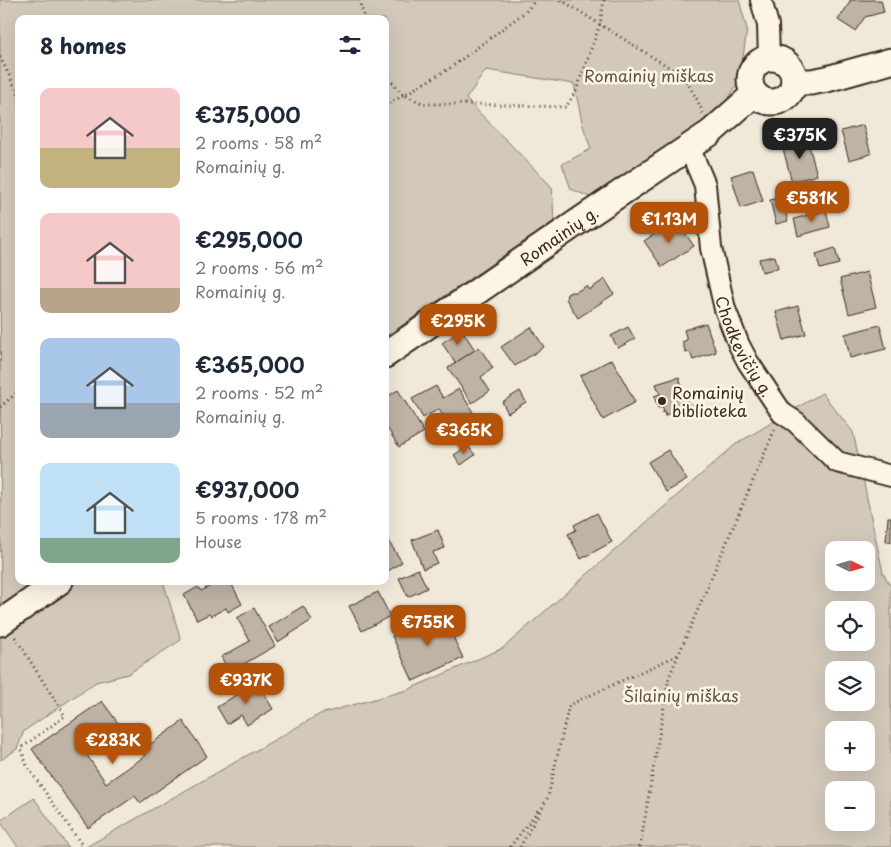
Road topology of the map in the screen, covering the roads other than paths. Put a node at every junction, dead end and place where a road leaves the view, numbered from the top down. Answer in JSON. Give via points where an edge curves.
{"nodes":[{"id":1,"x":761,"y":0,"type":"edge"},
{"id":2,"x":770,"y":58,"type":"junction"},
{"id":3,"x":891,"y":61,"type":"edge"},
{"id":4,"x":794,"y":82,"type":"junction"},
{"id":5,"x":754,"y":94,"type":"junction"},
{"id":6,"x":689,"y":148,"type":"junction"},
{"id":7,"x":389,"y":352,"type":"edge"},
{"id":8,"x":891,"y":476,"type":"edge"},
{"id":9,"x":54,"y":585,"type":"edge"},
{"id":10,"x":2,"y":622,"type":"edge"}],
"edges":[{"from":1,"to":2,"type":"street","via":[[768,25]]},
{"from":2,"to":4,"type":"main road","via":[[790,67]]},
{"from":2,"to":5,"type":"main road","via":[[762,60],[751,71],[750,87]]},
{"from":3,"to":4,"type":"main road","via":[[827,79]]},
{"from":4,"to":5,"type":"main road","via":[[788,96],[774,103],[759,99]]},
{"from":5,"to":6,"type":"main road","name":"Romainių g."},
{"from":6,"to":7,"type":"main road","name":"Romainių g."},
{"from":6,"to":8,"type":"street","name":"Chodkevičių g.","via":[[705,185],[711,248],[725,309],[746,358],[782,413],[796,422],[837,462]]},
{"from":9,"to":10,"type":"main road"}]}
